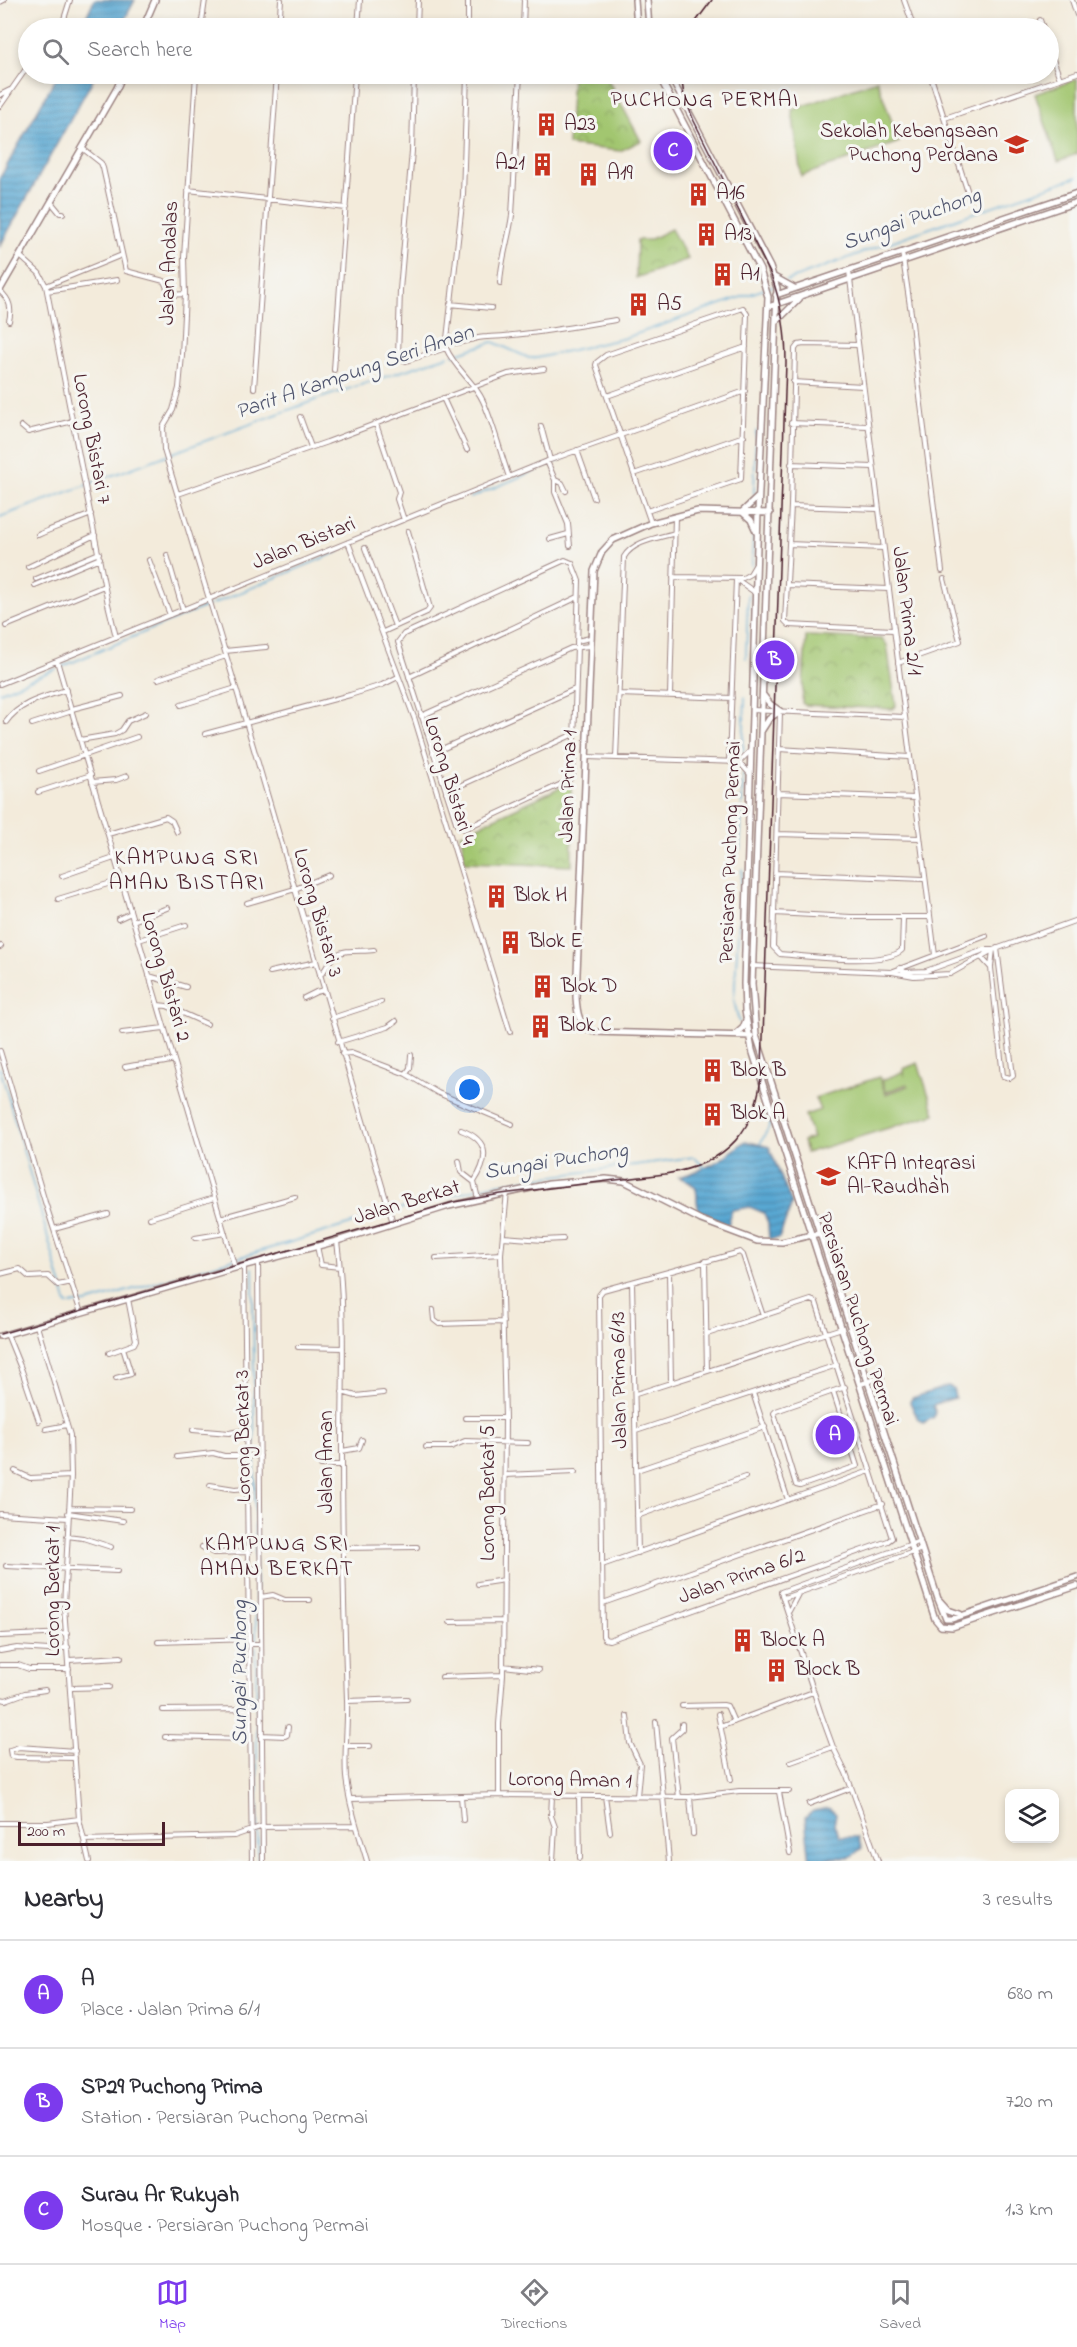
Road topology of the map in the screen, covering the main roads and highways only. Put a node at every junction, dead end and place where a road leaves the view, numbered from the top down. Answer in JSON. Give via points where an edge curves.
{"nodes":[{"id":1,"x":155,"y":0,"type":"edge"},
{"id":2,"x":635,"y":0,"type":"edge"},
{"id":3,"x":647,"y":0,"type":"edge"},
{"id":4,"x":147,"y":18,"type":"edge"},
{"id":5,"x":636,"y":18,"type":"edge"},
{"id":6,"x":648,"y":18,"type":"edge"},
{"id":7,"x":119,"y":84,"type":"edge"},
{"id":8,"x":663,"y":84,"type":"edge"},
{"id":9,"x":674,"y":84,"type":"edge"},
{"id":10,"x":1077,"y":193,"type":"edge"},
{"id":11,"x":1077,"y":202,"type":"edge"},
{"id":12,"x":774,"y":278,"type":"junction"},
{"id":13,"x":796,"y":288,"type":"junction"},
{"id":14,"x":0,"y":291,"type":"edge"},
{"id":15,"x":778,"y":291,"type":"junction"},
{"id":16,"x":768,"y":294,"type":"junction"},
{"id":17,"x":806,"y":295,"type":"junction"},
{"id":18,"x":777,"y":304,"type":"junction"},
{"id":19,"x":768,"y":307,"type":"junction"},
{"id":20,"x":777,"y":321,"type":"junction"},
{"id":21,"x":759,"y":496,"type":"junction"},
{"id":22,"x":742,"y":512,"type":"junction"},
{"id":23,"x":758,"y":512,"type":"junction"},
{"id":24,"x":770,"y":513,"type":"junction"},
{"id":25,"x":758,"y":534,"type":"junction"},
{"id":26,"x":763,"y":695,"type":"junction"},
{"id":27,"x":762,"y":732,"type":"junction"},
{"id":28,"x":748,"y":859,"type":"junction"},
{"id":29,"x":756,"y":859,"type":"junction"},
{"id":30,"x":746,"y":1019,"type":"junction"},
{"id":31,"x":735,"y":1035,"type":"junction"},
{"id":32,"x":753,"y":1035,"type":"junction"},
{"id":33,"x":752,"y":1050,"type":"junction"},
{"id":34,"x":820,"y":1233,"type":"junction"},
{"id":35,"x":813,"y":1234,"type":"junction"},
{"id":36,"x":3,"y":1335,"type":"edge"},
{"id":37,"x":1077,"y":1577,"type":"edge"},
{"id":38,"x":1077,"y":1586,"type":"edge"},
{"id":39,"x":938,"y":1599,"type":"junction"},
{"id":40,"x":979,"y":1609,"type":"junction"},
{"id":41,"x":965,"y":1614,"type":"junction"},
{"id":42,"x":982,"y":1617,"type":"junction"},
{"id":43,"x":946,"y":1619,"type":"junction"},
{"id":44,"x":941,"y":1626,"type":"junction"}],
"edges":[{"from":1,"to":4,"type":"main road"},
{"from":2,"to":5,"type":"main road"},
{"from":3,"to":6,"type":"main road"},
{"from":7,"to":14,"type":"main road"},
{"from":8,"to":16,"type":"main road","name":"Persiaran Puchong Permai","via":[[760,270]]},
{"from":9,"to":12,"type":"main road","name":"Persiaran Puchong Permai"},
{"from":10,"to":13,"type":"main road"},
{"from":11,"to":17,"type":"main road"},
{"from":12,"to":13,"type":"main road"},
{"from":12,"to":15,"type":"main road","name":"Persiaran Puchong Permai"},
{"from":13,"to":15,"type":"main road"},
{"from":15,"to":16,"type":"main road"},
{"from":15,"to":18,"type":"main road","name":"Persiaran Puchong Permai"},
{"from":16,"to":19,"type":"main road","name":"Persiaran Puchong Permai"},
{"from":17,"to":18,"type":"main road"},
{"from":17,"to":20,"type":"main road"},
{"from":18,"to":19,"type":"main road"},
{"from":18,"to":20,"type":"main road","name":"Persiaran Puchong Permai"},
{"from":19,"to":21,"type":"main road","name":"Persiaran Puchong Permai"},
{"from":20,"to":24,"type":"main road","name":"Persiaran Puchong Permai"},
{"from":21,"to":22,"type":"main road"},
{"from":21,"to":23,"type":"main road","name":"Persiaran Puchong Permai"},
{"from":22,"to":23,"type":"main road","name":"Jalan Prima 1"},
{"from":22,"to":25,"type":"main road"},
{"from":22,"to":31,"type":"main road","name":"Jalan Prima 1","via":[[698,511],[651,523],[613,540],[602,552],[594,571],[576,997],[578,1017],[593,1032]]},
{"from":23,"to":24,"type":"main road","name":"Jalan Prima 1"},
{"from":23,"to":25,"type":"main road","name":"Persiaran Puchong Permai"},
{"from":24,"to":26,"type":"main road","name":"Persiaran Puchong Permai"},
{"from":25,"to":28,"type":"main road","name":"Persiaran Puchong Permai"},
{"from":26,"to":27,"type":"main road","name":"Persiaran Puchong Permai"},
{"from":26,"to":27,"type":"main road","via":[[780,711]]},
{"from":27,"to":29,"type":"main road","name":"Persiaran Puchong Permai"},
{"from":28,"to":29,"type":"main road"},
{"from":28,"to":30,"type":"main road","name":"Persiaran Puchong Permai"},
{"from":29,"to":32,"type":"main road","name":"Persiaran Puchong Permai"},
{"from":30,"to":31,"type":"main road"},
{"from":30,"to":32,"type":"main road","name":"Persiaran Puchong Permai"},
{"from":31,"to":32,"type":"main road","name":"Jalan Prima 1"},
{"from":31,"to":33,"type":"main road"},
{"from":32,"to":33,"type":"main road","name":"Persiaran Puchong Permai"},
{"from":32,"to":34,"type":"main road","name":"Persiaran Puchong Permai"},
{"from":33,"to":35,"type":"main road","name":"Persiaran Puchong Permai"},
{"from":34,"to":35,"type":"main road","name":"Jalan Berkat"},
{"from":34,"to":39,"type":"main road","name":"Persiaran Puchong Permai"},
{"from":35,"to":36,"type":"main road","name":"Jalan Berkat","via":[[765,1243],[701,1220],[624,1181],[583,1180],[507,1191],[449,1206]]},
{"from":35,"to":44,"type":"main road","name":"Persiaran Puchong Permai","via":[[935,1619]]},
{"from":37,"to":40,"type":"main road"},
{"from":38,"to":42,"type":"main road"},
{"from":39,"to":41,"type":"main road","via":[[948,1610]]},
{"from":39,"to":43,"type":"main road","name":"Persiaran Puchong Permai"},
{"from":40,"to":41,"type":"main road"},
{"from":40,"to":42,"type":"main road"},
{"from":41,"to":43,"type":"main road"},
{"from":42,"to":44,"type":"main road","via":[[952,1627]]},
{"from":43,"to":44,"type":"main road"}]}
